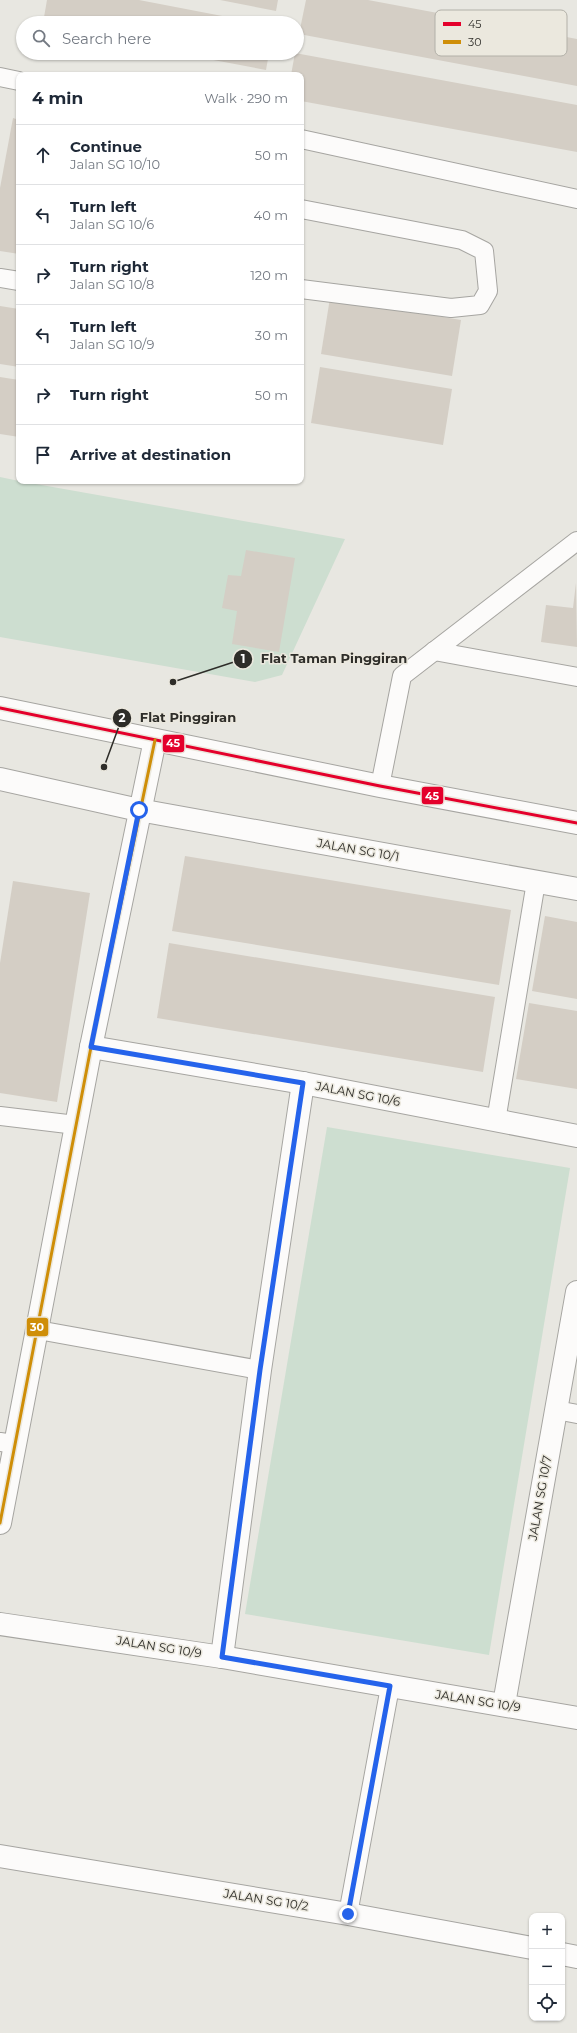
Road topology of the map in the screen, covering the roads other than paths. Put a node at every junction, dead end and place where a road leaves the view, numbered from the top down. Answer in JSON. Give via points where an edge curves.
{"nodes":[{"id":1,"x":0,"y":77,"type":"edge"},
{"id":2,"x":16,"y":80,"type":"edge"},
{"id":3,"x":304,"y":140,"type":"edge"},
{"id":4,"x":577,"y":199,"type":"edge"},
{"id":5,"x":304,"y":210,"type":"edge"},
{"id":6,"x":0,"y":278,"type":"edge"},
{"id":7,"x":16,"y":281,"type":"edge"},
{"id":8,"x":304,"y":289,"type":"edge"},
{"id":9,"x":577,"y":541,"type":"edge"},
{"id":10,"x":434,"y":651,"type":"junction"},
{"id":11,"x":577,"y":677,"type":"edge"},
{"id":12,"x":0,"y":708,"type":"edge"},
{"id":13,"x":155,"y":740,"type":"junction"},
{"id":14,"x":0,"y":779,"type":"edge"},
{"id":15,"x":380,"y":786,"type":"junction"},
{"id":16,"x":139,"y":810,"type":"junction"},
{"id":17,"x":577,"y":823,"type":"edge"},
{"id":18,"x":536,"y":882,"type":"junction"},
{"id":19,"x":577,"y":889,"type":"edge"},
{"id":20,"x":91,"y":1047,"type":"junction"},
{"id":21,"x":303,"y":1083,"type":"junction"},
{"id":22,"x":0,"y":1116,"type":"edge"},
{"id":23,"x":496,"y":1121,"type":"junction"},
{"id":24,"x":76,"y":1125,"type":"junction"},
{"id":25,"x":577,"y":1136,"type":"edge"},
{"id":26,"x":577,"y":1292,"type":"edge"},
{"id":27,"x":38,"y":1330,"type":"junction"},
{"id":28,"x":260,"y":1370,"type":"junction"},
{"id":29,"x":567,"y":1412,"type":"edge"},
{"id":30,"x":7,"y":1443,"type":"edge"},
{"id":31,"x":0,"y":1523,"type":"edge"},
{"id":32,"x":0,"y":1624,"type":"edge"},
{"id":33,"x":222,"y":1657,"type":"junction"},
{"id":34,"x":390,"y":1686,"type":"junction"},
{"id":35,"x":504,"y":1704,"type":"junction"},
{"id":36,"x":577,"y":1718,"type":"edge"},
{"id":37,"x":0,"y":1856,"type":"edge"},
{"id":38,"x":348,"y":1914,"type":"junction"},
{"id":39,"x":529,"y":1947,"type":"edge"},
{"id":40,"x":565,"y":1955,"type":"edge"},
{"id":41,"x":577,"y":1957,"type":"edge"}],
"edges":[{"from":1,"to":2,"type":"lane"},
{"from":3,"to":4,"type":"lane"},
{"from":5,"to":8,"type":"lane","via":[[462,240],[484,251],[488,291],[480,304],[450,308]]},
{"from":6,"to":7,"type":"lane"},
{"from":9,"to":10,"type":"lane"},
{"from":10,"to":11,"type":"lane"},
{"from":10,"to":15,"type":"lane","via":[[402,676]]},
{"from":12,"to":13,"type":"street"},
{"from":13,"to":15,"type":"street"},
{"from":13,"to":16,"type":"street"},
{"from":14,"to":16,"type":"street","name":"JALAN SG 10/1"},
{"from":15,"to":17,"type":"street"},
{"from":16,"to":18,"type":"street","name":"JALAN SG 10/1"},
{"from":16,"to":20,"type":"street"},
{"from":18,"to":19,"type":"street","name":"JALAN SG 10/1"},
{"from":18,"to":23,"type":"lane"},
{"from":20,"to":21,"type":"street","name":"JALAN SG 10/6"},
{"from":20,"to":24,"type":"street"},
{"from":21,"to":23,"type":"street","name":"JALAN SG 10/6"},
{"from":21,"to":28,"type":"street"},
{"from":22,"to":24,"type":"lane"},
{"from":23,"to":25,"type":"street","name":"JALAN SG 10/6"},
{"from":24,"to":27,"type":"street"},
{"from":26,"to":29,"type":"street","name":"JALAN SG 10/7"},
{"from":27,"to":28,"type":"lane"},
{"from":27,"to":30,"type":"street"},
{"from":28,"to":33,"type":"street"},
{"from":29,"to":35,"type":"street","name":"JALAN SG 10/7"},
{"from":30,"to":31,"type":"street"},
{"from":32,"to":33,"type":"street","name":"JALAN SG 10/9"},
{"from":33,"to":34,"type":"street","name":"JALAN SG 10/9"},
{"from":34,"to":35,"type":"street","name":"JALAN SG 10/9"},
{"from":34,"to":38,"type":"lane"},
{"from":35,"to":36,"type":"street","name":"JALAN SG 10/9"},
{"from":37,"to":38,"type":"street","name":"JALAN SG 10/2"},
{"from":38,"to":39,"type":"street","name":"JALAN SG 10/2"},
{"from":40,"to":41,"type":"street"}]}
